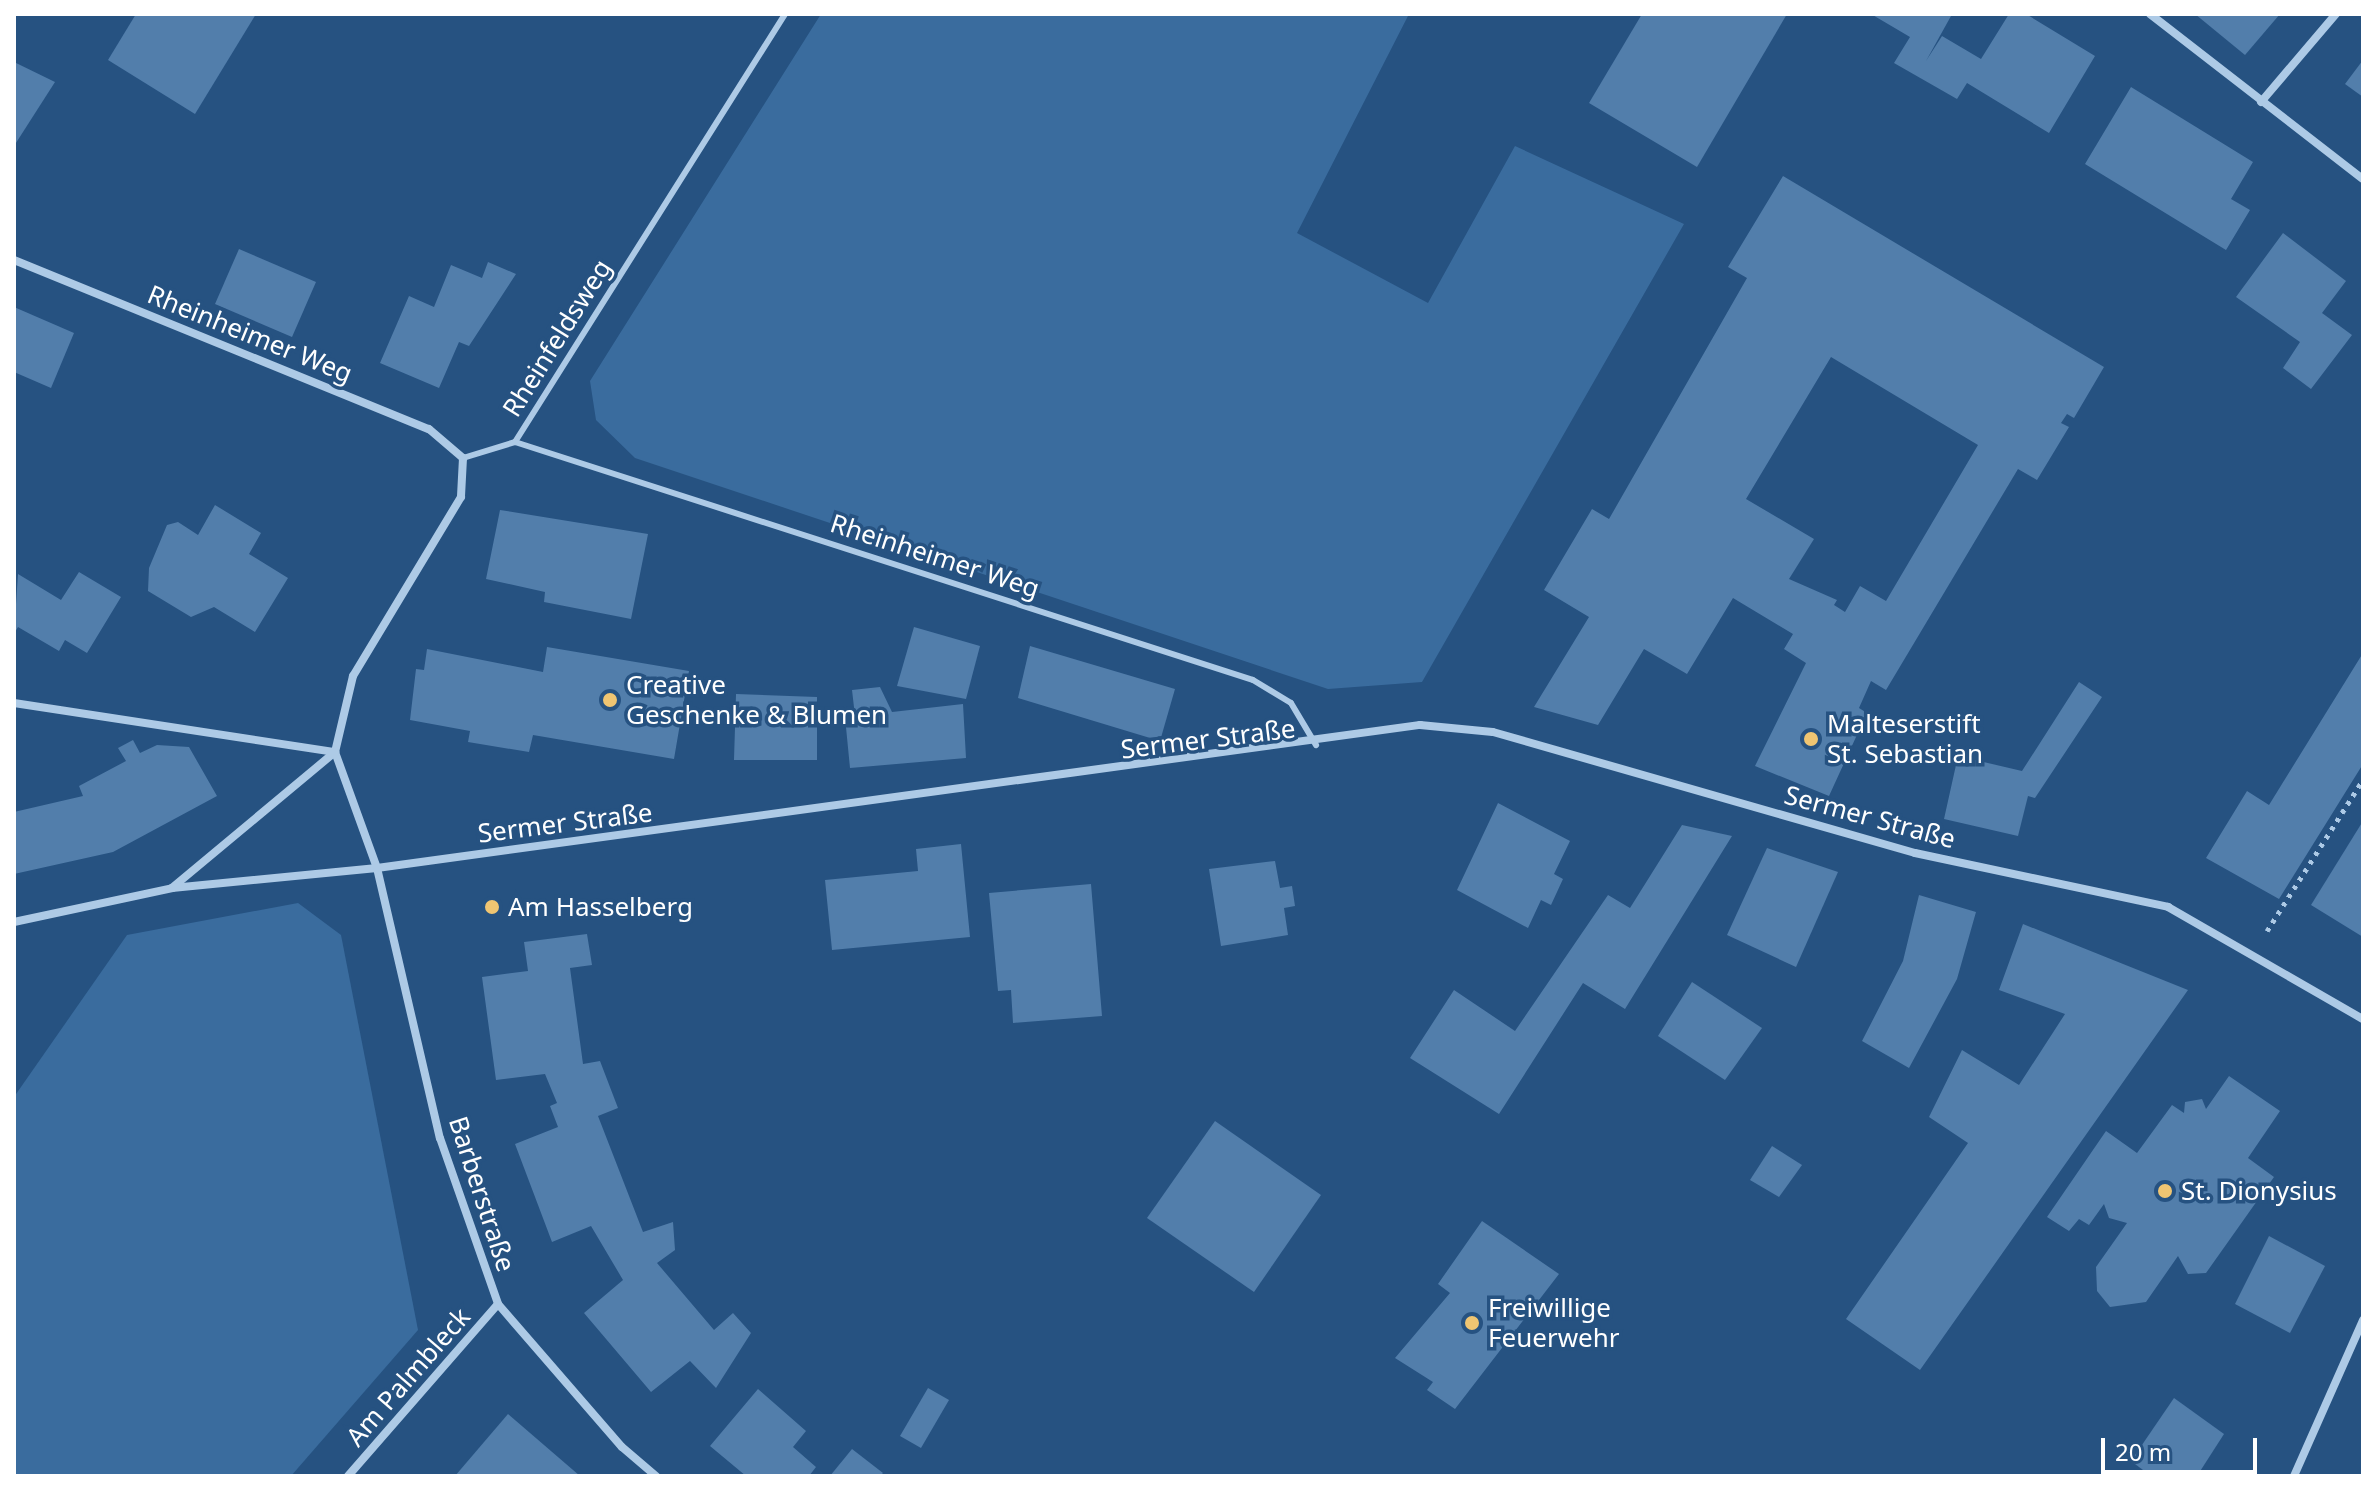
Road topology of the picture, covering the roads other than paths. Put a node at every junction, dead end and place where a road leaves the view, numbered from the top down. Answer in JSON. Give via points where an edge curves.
{"nodes":[{"id":1,"x":785,"y":14,"type":"edge"},
{"id":2,"x":2150,"y":14,"type":"edge"},
{"id":3,"x":2336,"y":14,"type":"edge"},
{"id":4,"x":2261,"y":102,"type":"junction"},
{"id":5,"x":2363,"y":179,"type":"edge"},
{"id":6,"x":14,"y":260,"type":"edge"},
{"id":7,"x":515,"y":442,"type":"junction"},
{"id":8,"x":463,"y":458,"type":"junction"},
{"id":9,"x":14,"y":703,"type":"edge"},
{"id":10,"x":1316,"y":745,"type":"junction"},
{"id":11,"x":335,"y":752,"type":"junction"},
{"id":12,"x":377,"y":868,"type":"junction"},
{"id":13,"x":172,"y":888,"type":"junction"},
{"id":14,"x":14,"y":922,"type":"edge"},
{"id":15,"x":2363,"y":1019,"type":"edge"},
{"id":16,"x":498,"y":1304,"type":"junction"},
{"id":17,"x":2363,"y":1320,"type":"edge"},
{"id":18,"x":348,"y":1476,"type":"edge"},
{"id":19,"x":656,"y":1476,"type":"edge"},
{"id":20,"x":2294,"y":1476,"type":"edge"}],
"edges":[{"from":1,"to":7,"type":"lane","name":"Rheinfeldsweg"},
{"from":2,"to":4,"type":"street"},
{"from":3,"to":4,"type":"street"},
{"from":4,"to":5,"type":"street"},
{"from":6,"to":8,"type":"street","name":"Rheinheimer Weg","via":[[429,429]]},
{"from":7,"to":8,"type":"lane","name":"Rheinfeldsweg"},
{"from":7,"to":10,"type":"lane","name":"Rheinheimer Weg","via":[[1253,680],[1291,703]]},
{"from":8,"to":11,"type":"street","via":[[461,497],[353,676]]},
{"from":9,"to":11,"type":"street"},
{"from":10,"to":12,"type":"street","name":"Sermer Straße"},
{"from":10,"to":15,"type":"street","name":"Sermer Straße","via":[[1420,725],[1493,732],[1915,853],[2168,907]]},
{"from":11,"to":12,"type":"street"},
{"from":11,"to":13,"type":"street"},
{"from":12,"to":13,"type":"street","name":"Sermer Straße"},
{"from":12,"to":16,"type":"street","name":"Barberstraße","via":[[440,1138]]},
{"from":13,"to":14,"type":"street","name":"Sermer Straße"},
{"from":16,"to":18,"type":"street","name":"Am Palmbleck"},
{"from":16,"to":19,"type":"street","name":"Barberstraße","via":[[622,1447]]},
{"from":17,"to":20,"type":"street"}]}
